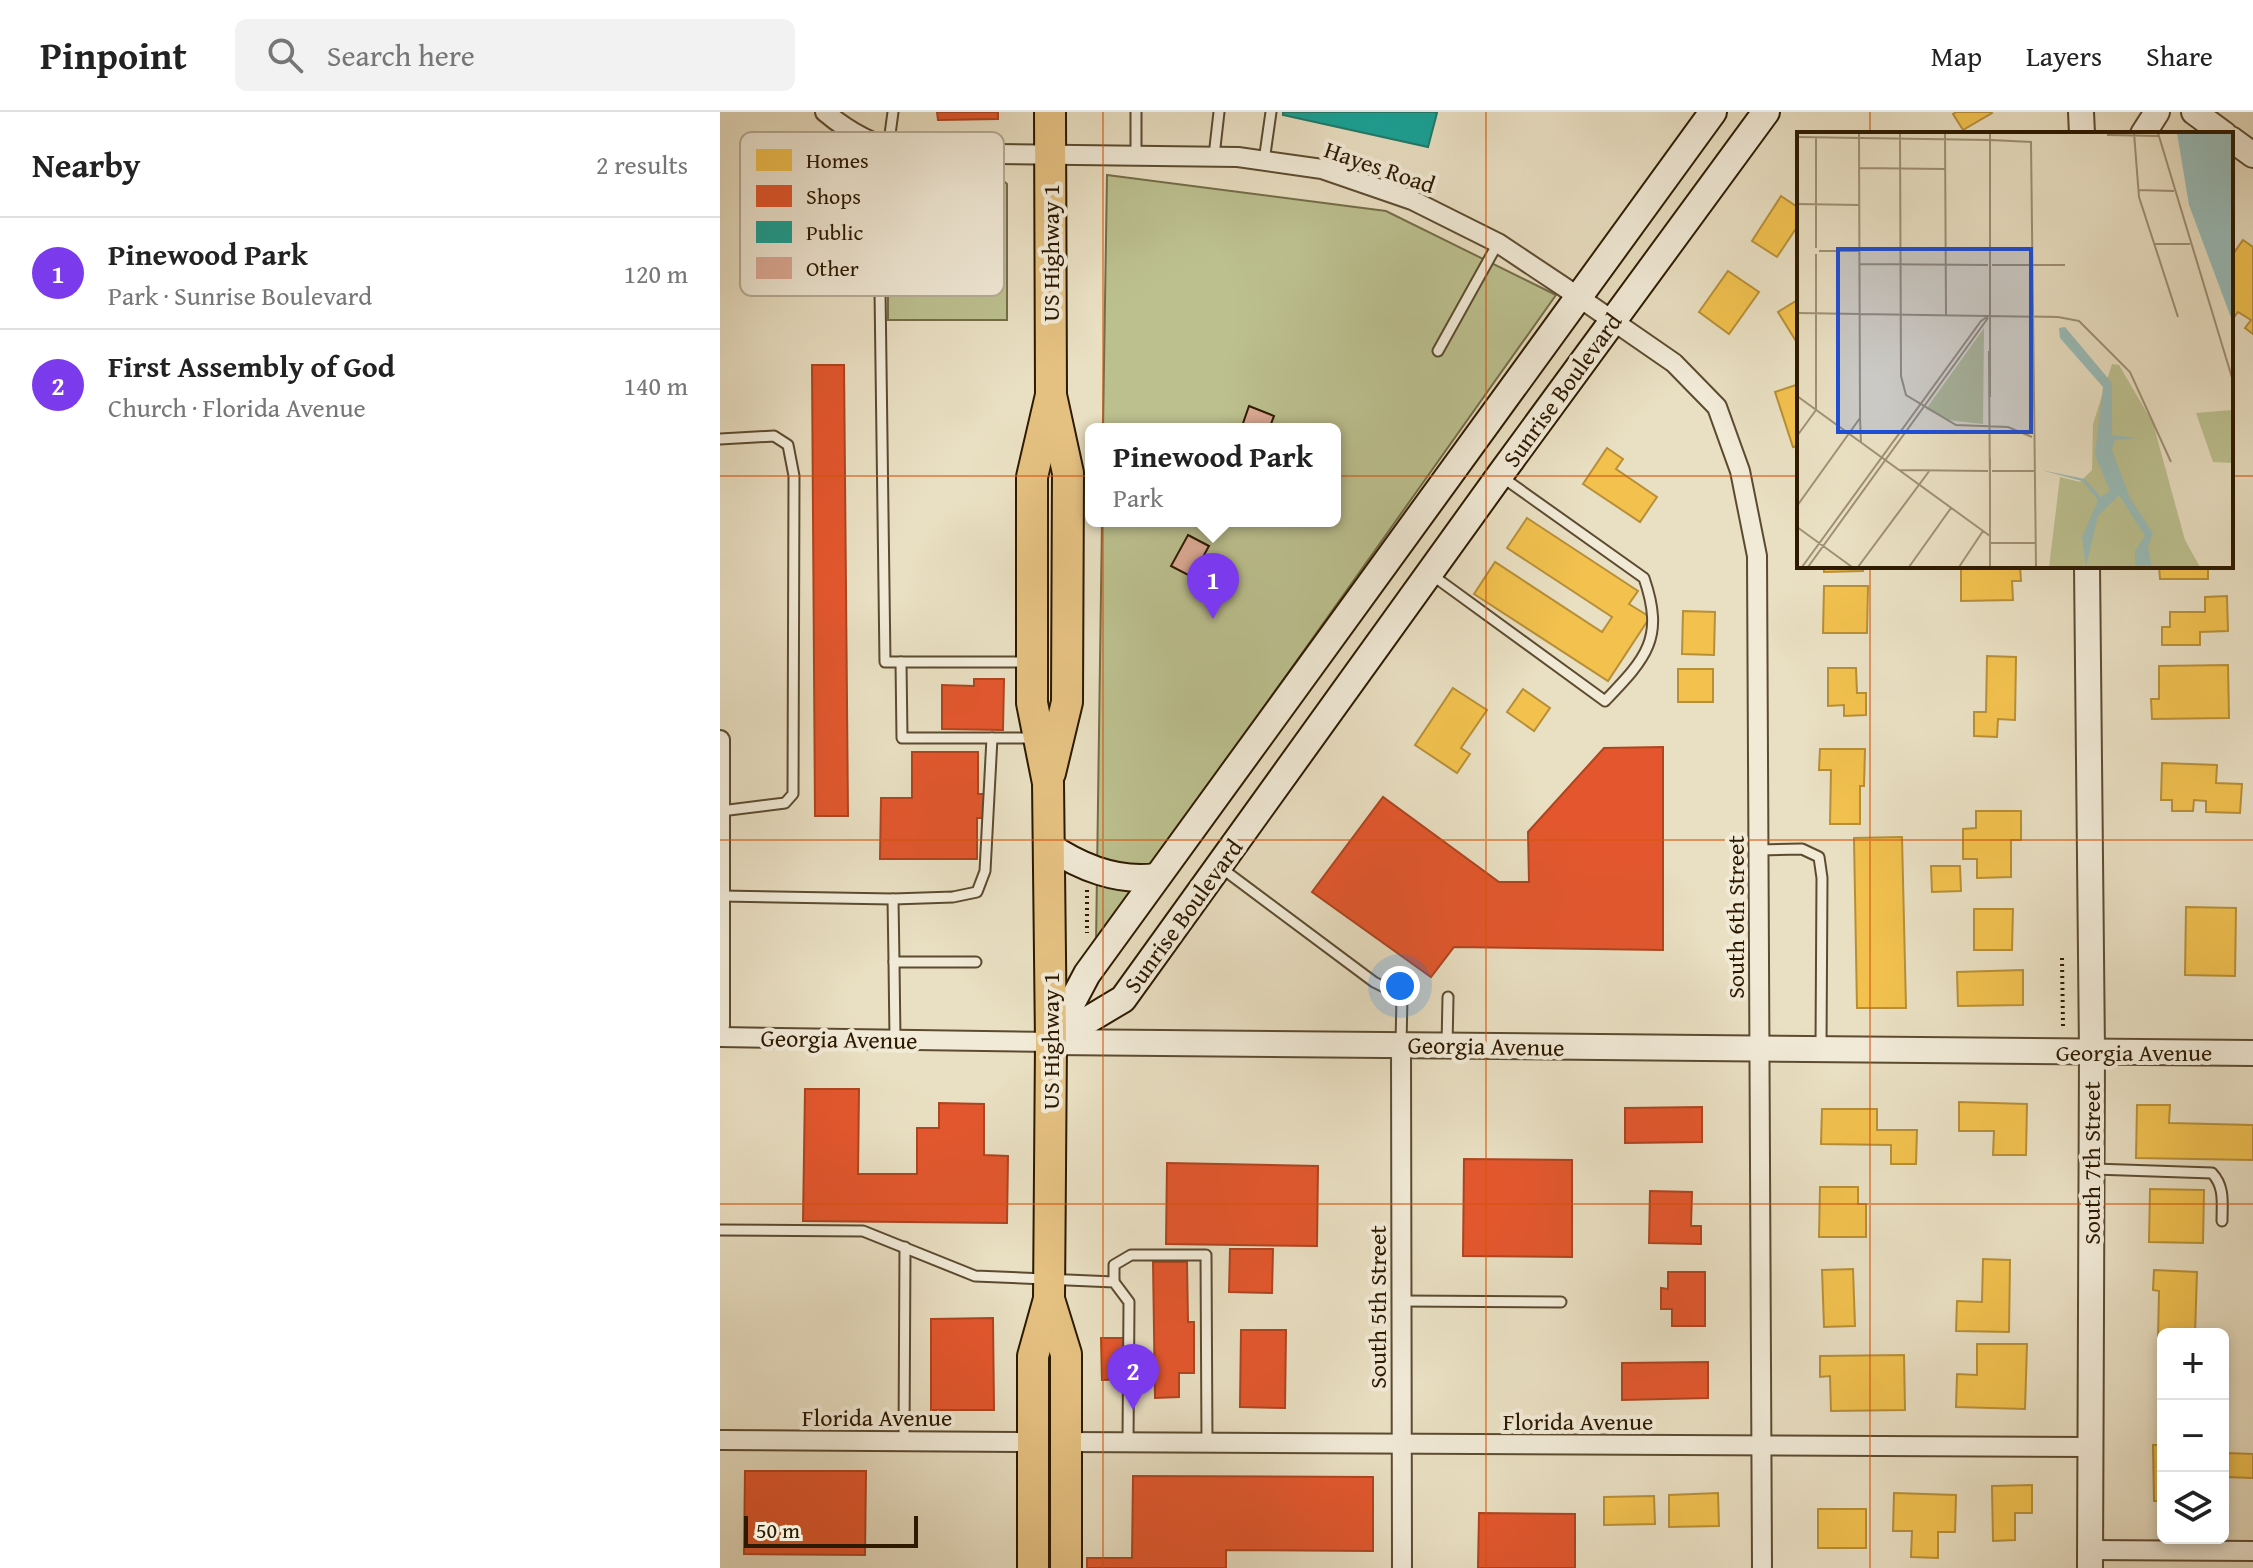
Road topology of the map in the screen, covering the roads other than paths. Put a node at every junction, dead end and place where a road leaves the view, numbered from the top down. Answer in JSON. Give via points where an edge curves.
{"nodes":[{"id":1,"x":825,"y":112,"type":"edge"},
{"id":2,"x":893,"y":112,"type":"edge"},
{"id":3,"x":1050,"y":112,"type":"edge"},
{"id":4,"x":1136,"y":112,"type":"edge"},
{"id":5,"x":1219,"y":112,"type":"edge"},
{"id":6,"x":1271,"y":112,"type":"edge"},
{"id":7,"x":1713,"y":112,"type":"edge"},
{"id":8,"x":1766,"y":112,"type":"edge"},
{"id":9,"x":2081,"y":112,"type":"edge"},
{"id":10,"x":2157,"y":112,"type":"edge"},
{"id":11,"x":2194,"y":112,"type":"edge"},
{"id":12,"x":852,"y":132,"type":"edge"},
{"id":13,"x":889,"y":132,"type":"edge"},
{"id":14,"x":2082,"y":132,"type":"edge"},
{"id":15,"x":2144,"y":132,"type":"edge"},
{"id":16,"x":2221,"y":132,"type":"edge"},
{"id":17,"x":2233,"y":140,"type":"edge"},
{"id":18,"x":1004,"y":154,"type":"edge"},
{"id":19,"x":1050,"y":155,"type":"junction"},
{"id":20,"x":2253,"y":155,"type":"edge"},
{"id":21,"x":1136,"y":156,"type":"junction"},
{"id":22,"x":1214,"y":157,"type":"junction"},
{"id":23,"x":1264,"y":161,"type":"junction"},
{"id":24,"x":1498,"y":243,"type":"junction"},
{"id":25,"x":880,"y":296,"type":"edge"},
{"id":26,"x":1578,"y":296,"type":"junction"},
{"id":27,"x":1612,"y":321,"type":"junction"},
{"id":28,"x":1438,"y":351,"type":"dead end"},
{"id":29,"x":1051,"y":395,"type":"junction"},
{"id":30,"x":720,"y":439,"type":"edge"},
{"id":31,"x":1500,"y":475,"type":"junction"},
{"id":32,"x":2087,"y":568,"type":"edge"},
{"id":33,"x":1429,"y":572,"type":"junction"},
{"id":34,"x":901,"y":662,"type":"junction"},
{"id":35,"x":1032,"y":662,"type":"junction"},
{"id":36,"x":992,"y":738,"type":"junction"},
{"id":37,"x":1039,"y":738,"type":"junction"},
{"id":38,"x":720,"y":740,"type":"edge"},
{"id":39,"x":1048,"y":783,"type":"junction"},
{"id":40,"x":721,"y":811,"type":"edge"},
{"id":41,"x":1049,"y":846,"type":"junction"},
{"id":42,"x":1759,"y":850,"type":"junction"},
{"id":43,"x":1219,"y":867,"type":"junction"},
{"id":44,"x":1156,"y":877,"type":"junction"},
{"id":45,"x":721,"y":896,"type":"edge"},
{"id":46,"x":893,"y":899,"type":"junction"},
{"id":47,"x":894,"y":962,"type":"junction"},
{"id":48,"x":976,"y":962,"type":"dead end"},
{"id":49,"x":1448,"y":997,"type":"dead end"},
{"id":50,"x":720,"y":1026,"type":"edge"},
{"id":51,"x":720,"y":1037,"type":"edge"},
{"id":52,"x":895,"y":1039,"type":"junction"},
{"id":53,"x":1051,"y":1042,"type":"junction"},
{"id":54,"x":1401,"y":1045,"type":"junction"},
{"id":55,"x":1447,"y":1046,"type":"junction"},
{"id":56,"x":1760,"y":1049,"type":"junction"},
{"id":57,"x":1821,"y":1049,"type":"junction"},
{"id":58,"x":2092,"y":1052,"type":"junction"},
{"id":59,"x":2253,"y":1053,"type":"edge"},
{"id":60,"x":2091,"y":1169,"type":"junction"},
{"id":61,"x":2222,"y":1221,"type":"dead end"},
{"id":62,"x":720,"y":1230,"type":"edge"},
{"id":63,"x":905,"y":1247,"type":"junction"},
{"id":64,"x":1114,"y":1282,"type":"junction"},
{"id":65,"x":1049,"y":1289,"type":"junction"},
{"id":66,"x":1401,"y":1301,"type":"junction"},
{"id":67,"x":1561,"y":1302,"type":"dead end"},
{"id":68,"x":720,"y":1440,"type":"edge"},
{"id":69,"x":904,"y":1441,"type":"junction"},
{"id":70,"x":1033,"y":1442,"type":"junction"},
{"id":71,"x":1066,"y":1442,"type":"junction"},
{"id":72,"x":1128,"y":1442,"type":"junction"},
{"id":73,"x":1207,"y":1443,"type":"junction"},
{"id":74,"x":1401,"y":1444,"type":"junction"},
{"id":75,"x":1762,"y":1446,"type":"junction"},
{"id":76,"x":2090,"y":1447,"type":"junction"},
{"id":77,"x":2253,"y":1551,"type":"edge"},
{"id":78,"x":2090,"y":1559,"type":"edge"},
{"id":79,"x":1033,"y":1568,"type":"edge"},
{"id":80,"x":1066,"y":1568,"type":"edge"},
{"id":81,"x":1402,"y":1568,"type":"edge"},
{"id":82,"x":1762,"y":1568,"type":"edge"}],
"edges":[{"from":1,"to":12,"type":"street","name":"Hayes Road"},
{"from":2,"to":13,"type":"lane"},
{"from":3,"to":19,"type":"main road","name":"US Highway 1"},
{"from":4,"to":21,"type":"lane"},
{"from":5,"to":22,"type":"lane"},
{"from":6,"to":23,"type":"lane"},
{"from":7,"to":26,"type":"main road","name":"Sunrise Boulevard"},
{"from":8,"to":27,"type":"main road","name":"Sunrise Boulevard"},
{"from":9,"to":14,"type":"street"},
{"from":10,"to":15,"type":"street"},
{"from":11,"to":16,"type":"street"},
{"from":17,"to":20,"type":"street"},
{"from":18,"to":19,"type":"street","name":"Hayes Road"},
{"from":19,"to":21,"type":"street","name":"Hayes Road"},
{"from":19,"to":29,"type":"main road","name":"US Highway 1"},
{"from":21,"to":22,"type":"street","name":"Hayes Road"},
{"from":22,"to":23,"type":"street","name":"Hayes Road"},
{"from":23,"to":24,"type":"street","name":"Hayes Road","via":[[1322,169],[1412,200]]},
{"from":24,"to":26,"type":"street","name":"Hayes Road"},
{"from":24,"to":28,"type":"lane"},
{"from":25,"to":34,"type":"lane","via":[[885,662]]},
{"from":26,"to":27,"type":"street","name":"Hayes Road"},
{"from":26,"to":44,"type":"main road","name":"Sunrise Boulevard"},
{"from":27,"to":31,"type":"main road","name":"Sunrise Boulevard"},
{"from":27,"to":42,"type":"street","name":"South 6th Street","via":[[1674,363],[1717,407],[1740,471],[1757,556]]},
{"from":29,"to":35,"type":"main road","name":"US Highway 1","via":[[1032,477]]},
{"from":29,"to":39,"type":"main road","name":"US Highway 1","via":[[1068,473],[1067,702]]},
{"from":30,"to":40,"type":"lane","via":[[774,436],[788,445],[794,476],[793,794],[785,803]]},
{"from":31,"to":33,"type":"main road","name":"Sunrise Boulevard"},
{"from":31,"to":33,"type":"lane","via":[[1644,578],[1653,603],[1654,632],[1634,671],[1605,701]]},
{"from":32,"to":58,"type":"street","name":"South 7th Street"},
{"from":33,"to":43,"type":"main road","name":"Sunrise Boulevard"},
{"from":34,"to":35,"type":"lane"},
{"from":34,"to":36,"type":"lane","via":[[902,738]]},
{"from":35,"to":37,"type":"main road","name":"US Highway 1"},
{"from":36,"to":37,"type":"lane"},
{"from":36,"to":46,"type":"lane","via":[[985,871],[977,892]]},
{"from":37,"to":39,"type":"main road","name":"US Highway 1"},
{"from":38,"to":40,"type":"street"},
{"from":39,"to":41,"type":"main road","name":"US Highway 1"},
{"from":40,"to":45,"type":"street"},
{"from":41,"to":44,"type":"main road","via":[[1093,869]]},
{"from":41,"to":53,"type":"main road","name":"US Highway 1"},
{"from":42,"to":56,"type":"street","name":"South 6th Street"},
{"from":42,"to":57,"type":"lane","via":[[1802,849],[1819,857]]},
{"from":43,"to":53,"type":"main road","name":"Sunrise Boulevard","via":[[1123,999]]},
{"from":43,"to":54,"type":"lane","via":[[1374,982],[1402,996]]},
{"from":44,"to":53,"type":"main road","name":"Sunrise Boulevard","via":[[1087,974]]},
{"from":45,"to":46,"type":"lane"},
{"from":45,"to":50,"type":"street"},
{"from":46,"to":47,"type":"lane"},
{"from":47,"to":48,"type":"lane"},
{"from":47,"to":52,"type":"lane"},
{"from":49,"to":55,"type":"lane"},
{"from":51,"to":52,"type":"street","name":"Georgia Avenue"},
{"from":52,"to":53,"type":"street","name":"Georgia Avenue"},
{"from":53,"to":54,"type":"street","name":"Georgia Avenue"},
{"from":53,"to":65,"type":"main road","name":"US Highway 1"},
{"from":54,"to":55,"type":"street","name":"Georgia Avenue"},
{"from":54,"to":66,"type":"street","name":"South 5th Street"},
{"from":55,"to":56,"type":"street","name":"Georgia Avenue"},
{"from":56,"to":57,"type":"street","name":"Georgia Avenue"},
{"from":56,"to":75,"type":"street","name":"South 6th Street"},
{"from":57,"to":58,"type":"street","name":"Georgia Avenue"},
{"from":58,"to":59,"type":"street","name":"Georgia Avenue"},
{"from":58,"to":60,"type":"street","name":"South 7th Street"},
{"from":60,"to":61,"type":"lane","via":[[2212,1173],[2223,1194]]},
{"from":60,"to":76,"type":"street","name":"South 7th Street"},
{"from":62,"to":63,"type":"lane","via":[[863,1231]]},
{"from":63,"to":65,"type":"lane","via":[[975,1276]]},
{"from":63,"to":69,"type":"lane"},
{"from":64,"to":65,"type":"lane"},
{"from":64,"to":72,"type":"lane","via":[[1129,1302]]},
{"from":64,"to":73,"type":"lane","via":[[1114,1265],[1131,1255],[1206,1255]]},
{"from":65,"to":70,"type":"main road","name":"US Highway 1","via":[[1033,1356]]},
{"from":65,"to":71,"type":"main road","name":"US Highway 1","via":[[1066,1354]]},
{"from":66,"to":67,"type":"lane"},
{"from":66,"to":74,"type":"street","name":"South 5th Street"},
{"from":68,"to":69,"type":"street","name":"Florida Avenue"},
{"from":69,"to":70,"type":"street","name":"Florida Avenue"},
{"from":70,"to":79,"type":"main road","name":"US Highway 1"},
{"from":71,"to":72,"type":"street","name":"Florida Avenue"},
{"from":71,"to":80,"type":"main road","name":"US Highway 1"},
{"from":72,"to":73,"type":"street","name":"Florida Avenue"},
{"from":73,"to":74,"type":"street","name":"Florida Avenue"},
{"from":74,"to":75,"type":"street","name":"Florida Avenue"},
{"from":74,"to":81,"type":"street","name":"South 5th Street"},
{"from":75,"to":76,"type":"street","name":"Florida Avenue"},
{"from":75,"to":82,"type":"street","name":"South 6th Street"},
{"from":76,"to":78,"type":"street","name":"South 7th Street"},
{"from":77,"to":78,"type":"street"}]}
